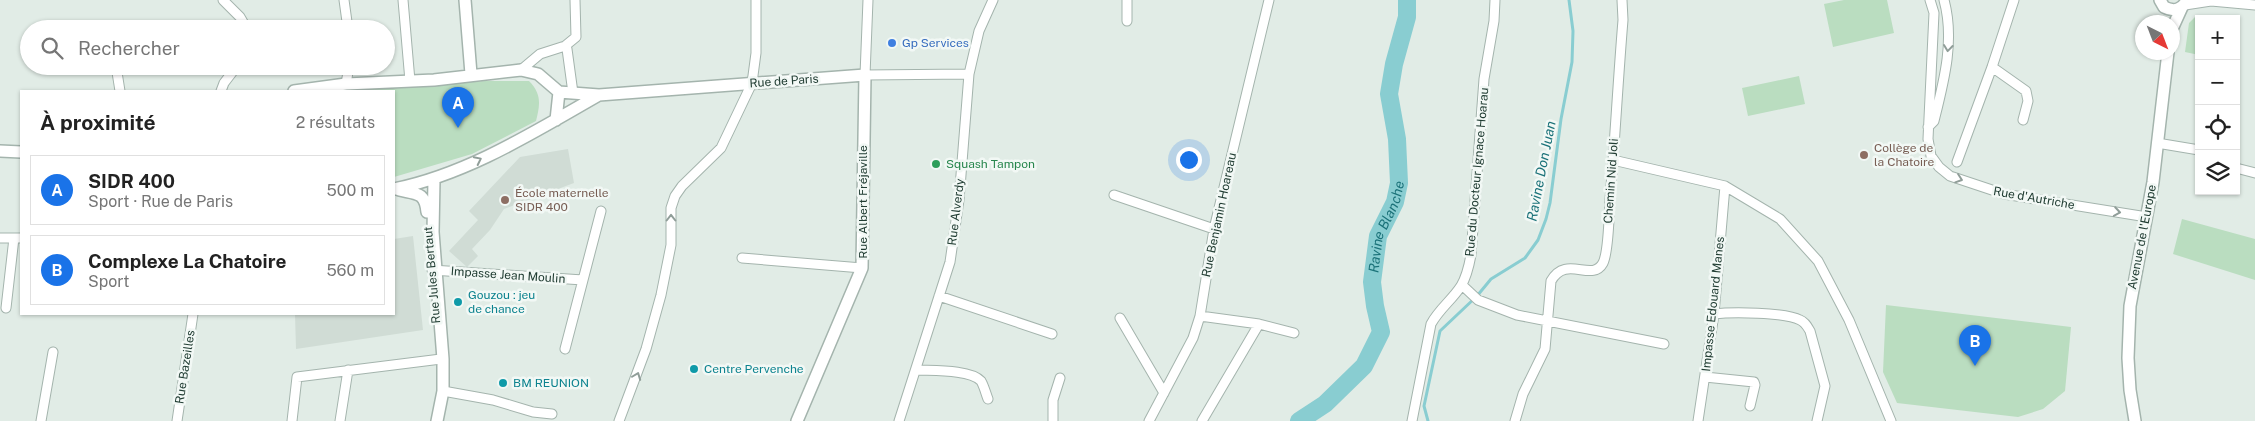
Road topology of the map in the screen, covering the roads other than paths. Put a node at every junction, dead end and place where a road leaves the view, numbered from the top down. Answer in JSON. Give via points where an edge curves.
{"nodes":[{"id":1,"x":223,"y":0,"type":"edge"},
{"id":2,"x":344,"y":0,"type":"edge"},
{"id":3,"x":402,"y":0,"type":"edge"},
{"id":4,"x":465,"y":0,"type":"edge"},
{"id":5,"x":575,"y":0,"type":"edge"},
{"id":6,"x":756,"y":0,"type":"edge"},
{"id":7,"x":868,"y":0,"type":"edge"},
{"id":8,"x":994,"y":0,"type":"edge"},
{"id":9,"x":1127,"y":0,"type":"edge"},
{"id":10,"x":1269,"y":0,"type":"edge"},
{"id":11,"x":1495,"y":0,"type":"edge"},
{"id":12,"x":1622,"y":0,"type":"edge"},
{"id":13,"x":1930,"y":0,"type":"edge"},
{"id":14,"x":1944,"y":0,"type":"edge"},
{"id":15,"x":2014,"y":0,"type":"edge"},
{"id":16,"x":2209,"y":1,"type":"edge"},
{"id":17,"x":2160,"y":2,"type":"edge"},
{"id":18,"x":2185,"y":4,"type":"edge"},
{"id":19,"x":2255,"y":5,"type":"edge"},
{"id":20,"x":2165,"y":15,"type":"edge"},
{"id":21,"x":242,"y":20,"type":"edge"},
{"id":22,"x":347,"y":20,"type":"edge"},
{"id":23,"x":1127,"y":22,"type":"dead end"},
{"id":24,"x":565,"y":46,"type":"junction"},
{"id":25,"x":2167,"y":60,"type":"edge"},
{"id":26,"x":1992,"y":67,"type":"junction"},
{"id":27,"x":521,"y":70,"type":"junction"},
{"id":28,"x":471,"y":74,"type":"junction"},
{"id":29,"x":969,"y":74,"type":"junction"},
{"id":30,"x":117,"y":75,"type":"edge"},
{"id":31,"x":230,"y":75,"type":"edge"},
{"id":32,"x":348,"y":75,"type":"edge"},
{"id":33,"x":865,"y":75,"type":"junction"},
{"id":34,"x":410,"y":81,"type":"junction"},
{"id":35,"x":752,"y":83,"type":"junction"},
{"id":36,"x":346,"y":84,"type":"junction"},
{"id":37,"x":120,"y":90,"type":"edge"},
{"id":38,"x":221,"y":90,"type":"edge"},
{"id":39,"x":301,"y":90,"type":"edge"},
{"id":40,"x":558,"y":92,"type":"junction"},
{"id":41,"x":573,"y":93,"type":"junction"},
{"id":42,"x":599,"y":95,"type":"junction"},
{"id":43,"x":556,"y":120,"type":"junction"},
{"id":44,"x":2023,"y":120,"type":"dead end"},
{"id":45,"x":1928,"y":127,"type":"junction"},
{"id":46,"x":2157,"y":143,"type":"junction"},
{"id":47,"x":2195,"y":149,"type":"edge"},
{"id":48,"x":0,"y":151,"type":"edge"},
{"id":49,"x":20,"y":152,"type":"edge"},
{"id":50,"x":1613,"y":160,"type":"junction"},
{"id":51,"x":1957,"y":162,"type":"dead end"},
{"id":52,"x":2240,"y":169,"type":"edge"},
{"id":53,"x":2255,"y":173,"type":"edge"},
{"id":54,"x":434,"y":180,"type":"junction"},
{"id":55,"x":1725,"y":186,"type":"junction"},
{"id":56,"x":395,"y":189,"type":"edge"},
{"id":57,"x":395,"y":189,"type":"edge"},
{"id":58,"x":1114,"y":195,"type":"dead end"},
{"id":59,"x":601,"y":211,"type":"dead end"},
{"id":60,"x":2147,"y":217,"type":"junction"},
{"id":61,"x":1214,"y":229,"type":"junction"},
{"id":62,"x":0,"y":238,"type":"edge"},
{"id":63,"x":17,"y":238,"type":"edge"},
{"id":64,"x":742,"y":258,"type":"dead end"},
{"id":65,"x":862,"y":268,"type":"junction"},
{"id":66,"x":434,"y":270,"type":"junction"},
{"id":67,"x":583,"y":280,"type":"junction"},
{"id":68,"x":1462,"y":285,"type":"junction"},
{"id":69,"x":939,"y":296,"type":"junction"},
{"id":70,"x":6,"y":308,"type":"dead end"},
{"id":71,"x":1714,"y":314,"type":"junction"},
{"id":72,"x":193,"y":315,"type":"edge"},
{"id":73,"x":1200,"y":316,"type":"junction"},
{"id":74,"x":1120,"y":318,"type":"dead end"},
{"id":75,"x":1548,"y":320,"type":"junction"},
{"id":76,"x":1259,"y":324,"type":"junction"},
{"id":77,"x":1294,"y":332,"type":"dead end"},
{"id":78,"x":1052,"y":334,"type":"dead end"},
{"id":79,"x":1664,"y":344,"type":"dead end"},
{"id":80,"x":565,"y":349,"type":"dead end"},
{"id":81,"x":53,"y":352,"type":"dead end"},
{"id":82,"x":442,"y":359,"type":"junction"},
{"id":83,"x":348,"y":370,"type":"junction"},
{"id":84,"x":916,"y":370,"type":"junction"},
{"id":85,"x":1705,"y":376,"type":"junction"},
{"id":86,"x":1060,"y":378,"type":"dead end"},
{"id":87,"x":443,"y":387,"type":"junction"},
{"id":88,"x":1164,"y":393,"type":"junction"},
{"id":89,"x":988,"y":399,"type":"dead end"},
{"id":90,"x":1750,"y":406,"type":"dead end"},
{"id":91,"x":552,"y":414,"type":"dead end"},
{"id":92,"x":41,"y":421,"type":"edge"},
{"id":93,"x":177,"y":421,"type":"edge"},
{"id":94,"x":292,"y":421,"type":"edge"},
{"id":95,"x":340,"y":421,"type":"edge"},
{"id":96,"x":437,"y":421,"type":"edge"},
{"id":97,"x":619,"y":421,"type":"edge"},
{"id":98,"x":797,"y":421,"type":"edge"},
{"id":99,"x":899,"y":421,"type":"edge"},
{"id":100,"x":1053,"y":421,"type":"edge"},
{"id":101,"x":1149,"y":421,"type":"edge"},
{"id":102,"x":1202,"y":421,"type":"edge"},
{"id":103,"x":1412,"y":421,"type":"edge"},
{"id":104,"x":1515,"y":421,"type":"edge"},
{"id":105,"x":1698,"y":421,"type":"edge"},
{"id":106,"x":1817,"y":421,"type":"edge"},
{"id":107,"x":1891,"y":421,"type":"edge"},
{"id":108,"x":2135,"y":421,"type":"edge"}],
"edges":[{"from":1,"to":21,"type":"street"},
{"from":2,"to":22,"type":"street"},
{"from":3,"to":34,"type":"street"},
{"from":4,"to":28,"type":"street"},
{"from":5,"to":24,"type":"street","via":[[576,37]]},
{"from":6,"to":35,"type":"street","via":[[756,53]]},
{"from":7,"to":33,"type":"street","name":"Rue Albert Fréjaville"},
{"from":8,"to":29,"type":"street","name":"Rue Alverdy","via":[[979,31]]},
{"from":9,"to":23,"type":"street"},
{"from":10,"to":61,"type":"street","name":"Rue Benjamin Hoareau"},
{"from":11,"to":68,"type":"street","name":"Rue du Docteur Ignace Hoarau","via":[[1484,79],[1471,255]]},
{"from":12,"to":50,"type":"street","name":"Chemin Nid Joli"},
{"from":13,"to":45,"type":"street","name":"Rue d'Autriche","via":[[1934,13]]},
{"from":14,"to":45,"type":"street","one_way":true,"via":[[1950,31],[1948,49],[1934,121]]},
{"from":15,"to":26,"type":"street"},
{"from":16,"to":18,"type":"street"},
{"from":16,"to":19,"type":"street"},
{"from":17,"to":18,"type":"street","via":[[2171,10]]},
{"from":17,"to":20,"type":"street"},
{"from":24,"to":27,"type":"street","via":[[540,54]]},
{"from":24,"to":41,"type":"street","via":[[568,48]]},
{"from":25,"to":46,"type":"street","name":"Avenue de l'Europe"},
{"from":26,"to":44,"type":"street","via":[[2026,91],[2028,101]]},
{"from":26,"to":51,"type":"street"},
{"from":27,"to":28,"type":"street"},
{"from":27,"to":40,"type":"street","via":[[538,74]]},
{"from":28,"to":34,"type":"street"},
{"from":29,"to":33,"type":"street","name":"Rue de Paris"},
{"from":29,"to":69,"type":"street","name":"Rue Alverdy","via":[[959,200],[950,262]]},
{"from":30,"to":37,"type":"street"},
{"from":31,"to":38,"type":"street"},
{"from":32,"to":36,"type":"street"},
{"from":33,"to":35,"type":"street","name":"Rue de Paris"},
{"from":33,"to":65,"type":"street","name":"Rue Albert Fréjaville"},
{"from":34,"to":36,"type":"street"},
{"from":35,"to":42,"type":"street","name":"Rue de Paris"},
{"from":97,"to":35,"type":"street","one_way":true,"via":[[646,350],[662,295],[675,196],[721,148]]},
{"from":36,"to":39,"type":"street"},
{"from":40,"to":41,"type":"street","name":"Rue de Paris"},
{"from":40,"to":43,"type":"street"},
{"from":41,"to":42,"type":"street","name":"Rue de Paris"},
{"from":42,"to":43,"type":"street","name":"Rue de Paris"},
{"from":54,"to":43,"type":"street","name":"Rue de Paris","one_way":true},
{"from":45,"to":60,"type":"street","name":"Rue d'Autriche","one_way":true,"via":[[1932,156],[1950,176],[2004,194]]},
{"from":46,"to":47,"type":"street"},
{"from":46,"to":60,"type":"street","name":"Avenue de l'Europe"},
{"from":48,"to":49,"type":"street"},
{"from":50,"to":55,"type":"street"},
{"from":50,"to":75,"type":"street","name":"Chemin Nid Joli","via":[[1604,260],[1595,270],[1569,268],[1554,276]]},
{"from":52,"to":53,"type":"street"},
{"from":54,"to":56,"type":"street","name":"Rue de Paris"},
{"from":54,"to":66,"type":"street","name":"Rue Jules Bertaut"},
{"from":55,"to":71,"type":"street","name":"Impasse Edouard Manes"},
{"from":55,"to":107,"type":"street","via":[[1780,219],[1818,261],[1849,320]]},
{"from":57,"to":66,"type":"street","name":"Rue Jules Bertaut","via":[[421,195],[426,201]]},
{"from":58,"to":61,"type":"street"},
{"from":59,"to":67,"type":"street","name":"Impasse Jean Moulin"},
{"from":60,"to":108,"type":"street","name":"Avenue de l'Europe","via":[[2130,306],[2128,358]]},
{"from":61,"to":73,"type":"street","name":"Rue Benjamin Hoareau"},
{"from":62,"to":63,"type":"street"},
{"from":63,"to":70,"type":"street"},
{"from":64,"to":65,"type":"street"},
{"from":65,"to":98,"type":"street","name":"Rue Albert Fréjaville"},
{"from":66,"to":67,"type":"street","name":"Impasse Jean Moulin"},
{"from":66,"to":82,"type":"street","name":"Rue Jules Bertaut"},
{"from":67,"to":80,"type":"street","name":"Impasse Jean Moulin"},
{"from":68,"to":75,"type":"street","via":[[1478,300],[1517,315]]},
{"from":68,"to":103,"type":"street","name":"Rue du Docteur Ignace Hoarau","via":[[1435,317],[1425,348]]},
{"from":69,"to":78,"type":"street"},
{"from":69,"to":84,"type":"street","name":"Rue Alverdy"},
{"from":71,"to":85,"type":"street","name":"Impasse Edouard Manes"},
{"from":71,"to":106,"type":"street","via":[[1735,311],[1794,317],[1806,325],[1825,386]]},
{"from":72,"to":93,"type":"street","name":"Rue Bazeilles"},
{"from":73,"to":76,"type":"street"},
{"from":73,"to":88,"type":"street","name":"Rue Benjamin Hoareau","via":[[1193,338]]},
{"from":74,"to":88,"type":"street"},
{"from":75,"to":79,"type":"street"},
{"from":75,"to":104,"type":"street","name":"Chemin Nid Joli","via":[[1545,349]]},
{"from":76,"to":77,"type":"street"},
{"from":76,"to":102,"type":"street"},
{"from":81,"to":92,"type":"street"},
{"from":82,"to":83,"type":"street"},
{"from":82,"to":87,"type":"street","name":"Rue Jules Bertaut"},
{"from":83,"to":94,"type":"street","via":[[298,377]]},
{"from":83,"to":95,"type":"street"},
{"from":84,"to":89,"type":"street","via":[[974,377],[981,382]]},
{"from":84,"to":99,"type":"street","name":"Rue Alverdy"},
{"from":85,"to":90,"type":"street","via":[[1754,382]]},
{"from":85,"to":105,"type":"street","name":"Impasse Edouard Manes"},
{"from":86,"to":100,"type":"street","via":[[1053,400]]},
{"from":87,"to":91,"type":"street","via":[[532,412]]},
{"from":87,"to":96,"type":"street","name":"Rue Jules Bertaut"},
{"from":88,"to":101,"type":"street","name":"Rue Benjamin Hoareau"}]}
